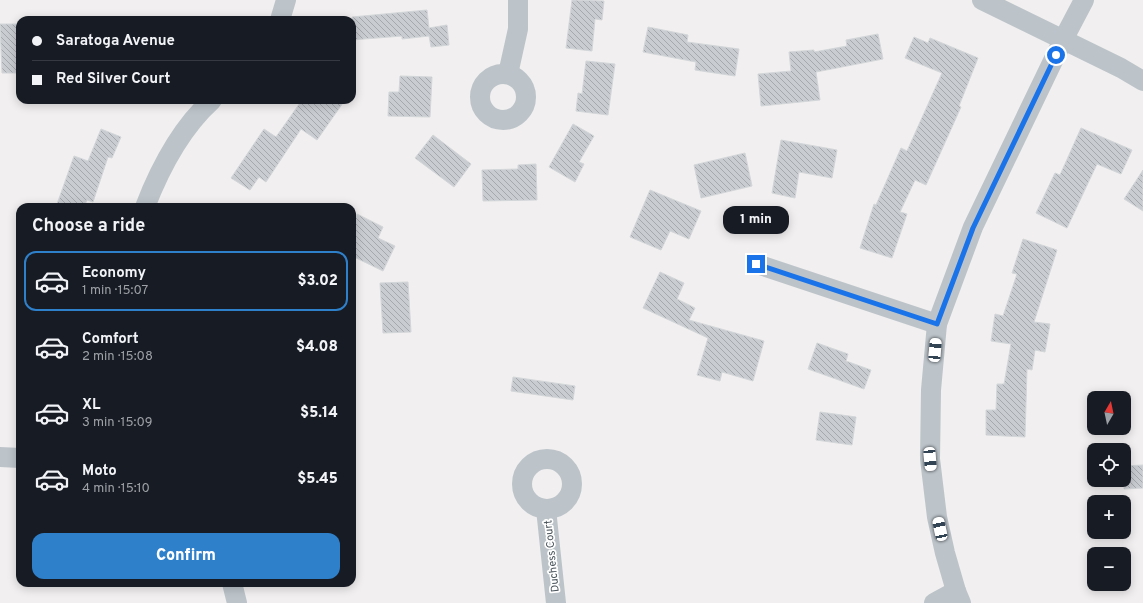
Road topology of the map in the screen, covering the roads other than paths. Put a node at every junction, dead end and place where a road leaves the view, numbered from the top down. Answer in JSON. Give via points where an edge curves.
{"nodes":[{"id":1,"x":286,"y":0,"type":"edge"},
{"id":2,"x":518,"y":0,"type":"edge"},
{"id":3,"x":982,"y":0,"type":"edge"},
{"id":4,"x":1084,"y":0,"type":"edge"},
{"id":5,"x":281,"y":16,"type":"edge"},
{"id":6,"x":1063,"y":40,"type":"junction"},
{"id":7,"x":508,"y":74,"type":"dead end"},
{"id":8,"x":1143,"y":81,"type":"edge"},
{"id":9,"x":209,"y":104,"type":"edge"},
{"id":10,"x":147,"y":203,"type":"edge"},
{"id":11,"x":756,"y":264,"type":"dead end"},
{"id":12,"x":937,"y":324,"type":"junction"},
{"id":13,"x":0,"y":458,"type":"edge"},
{"id":14,"x":16,"y":458,"type":"edge"},
{"id":15,"x":546,"y":509,"type":"dead end"},
{"id":16,"x":233,"y":587,"type":"edge"},
{"id":17,"x":958,"y":597,"type":"edge"},
{"id":18,"x":237,"y":603,"type":"edge"},
{"id":19,"x":556,"y":603,"type":"edge"},
{"id":20,"x":934,"y":603,"type":"edge"}],
"edges":[{"from":1,"to":5,"type":"street"},
{"from":2,"to":7,"type":"street","via":[[518,29]]},
{"from":3,"to":6,"type":"street"},
{"from":4,"to":6,"type":"street"},
{"from":6,"to":8,"type":"street"},
{"from":6,"to":12,"type":"street","via":[[973,228]]},
{"from":9,"to":10,"type":"street","via":[[181,136],[162,167]]},
{"from":11,"to":12,"type":"street"},
{"from":12,"to":17,"type":"street","via":[[931,390],[930,459],[937,517]]},
{"from":13,"to":14,"type":"street"},
{"from":15,"to":19,"type":"street","name":"Duchess Court"},
{"from":16,"to":18,"type":"street"},
{"from":17,"to":20,"type":"street"}]}
